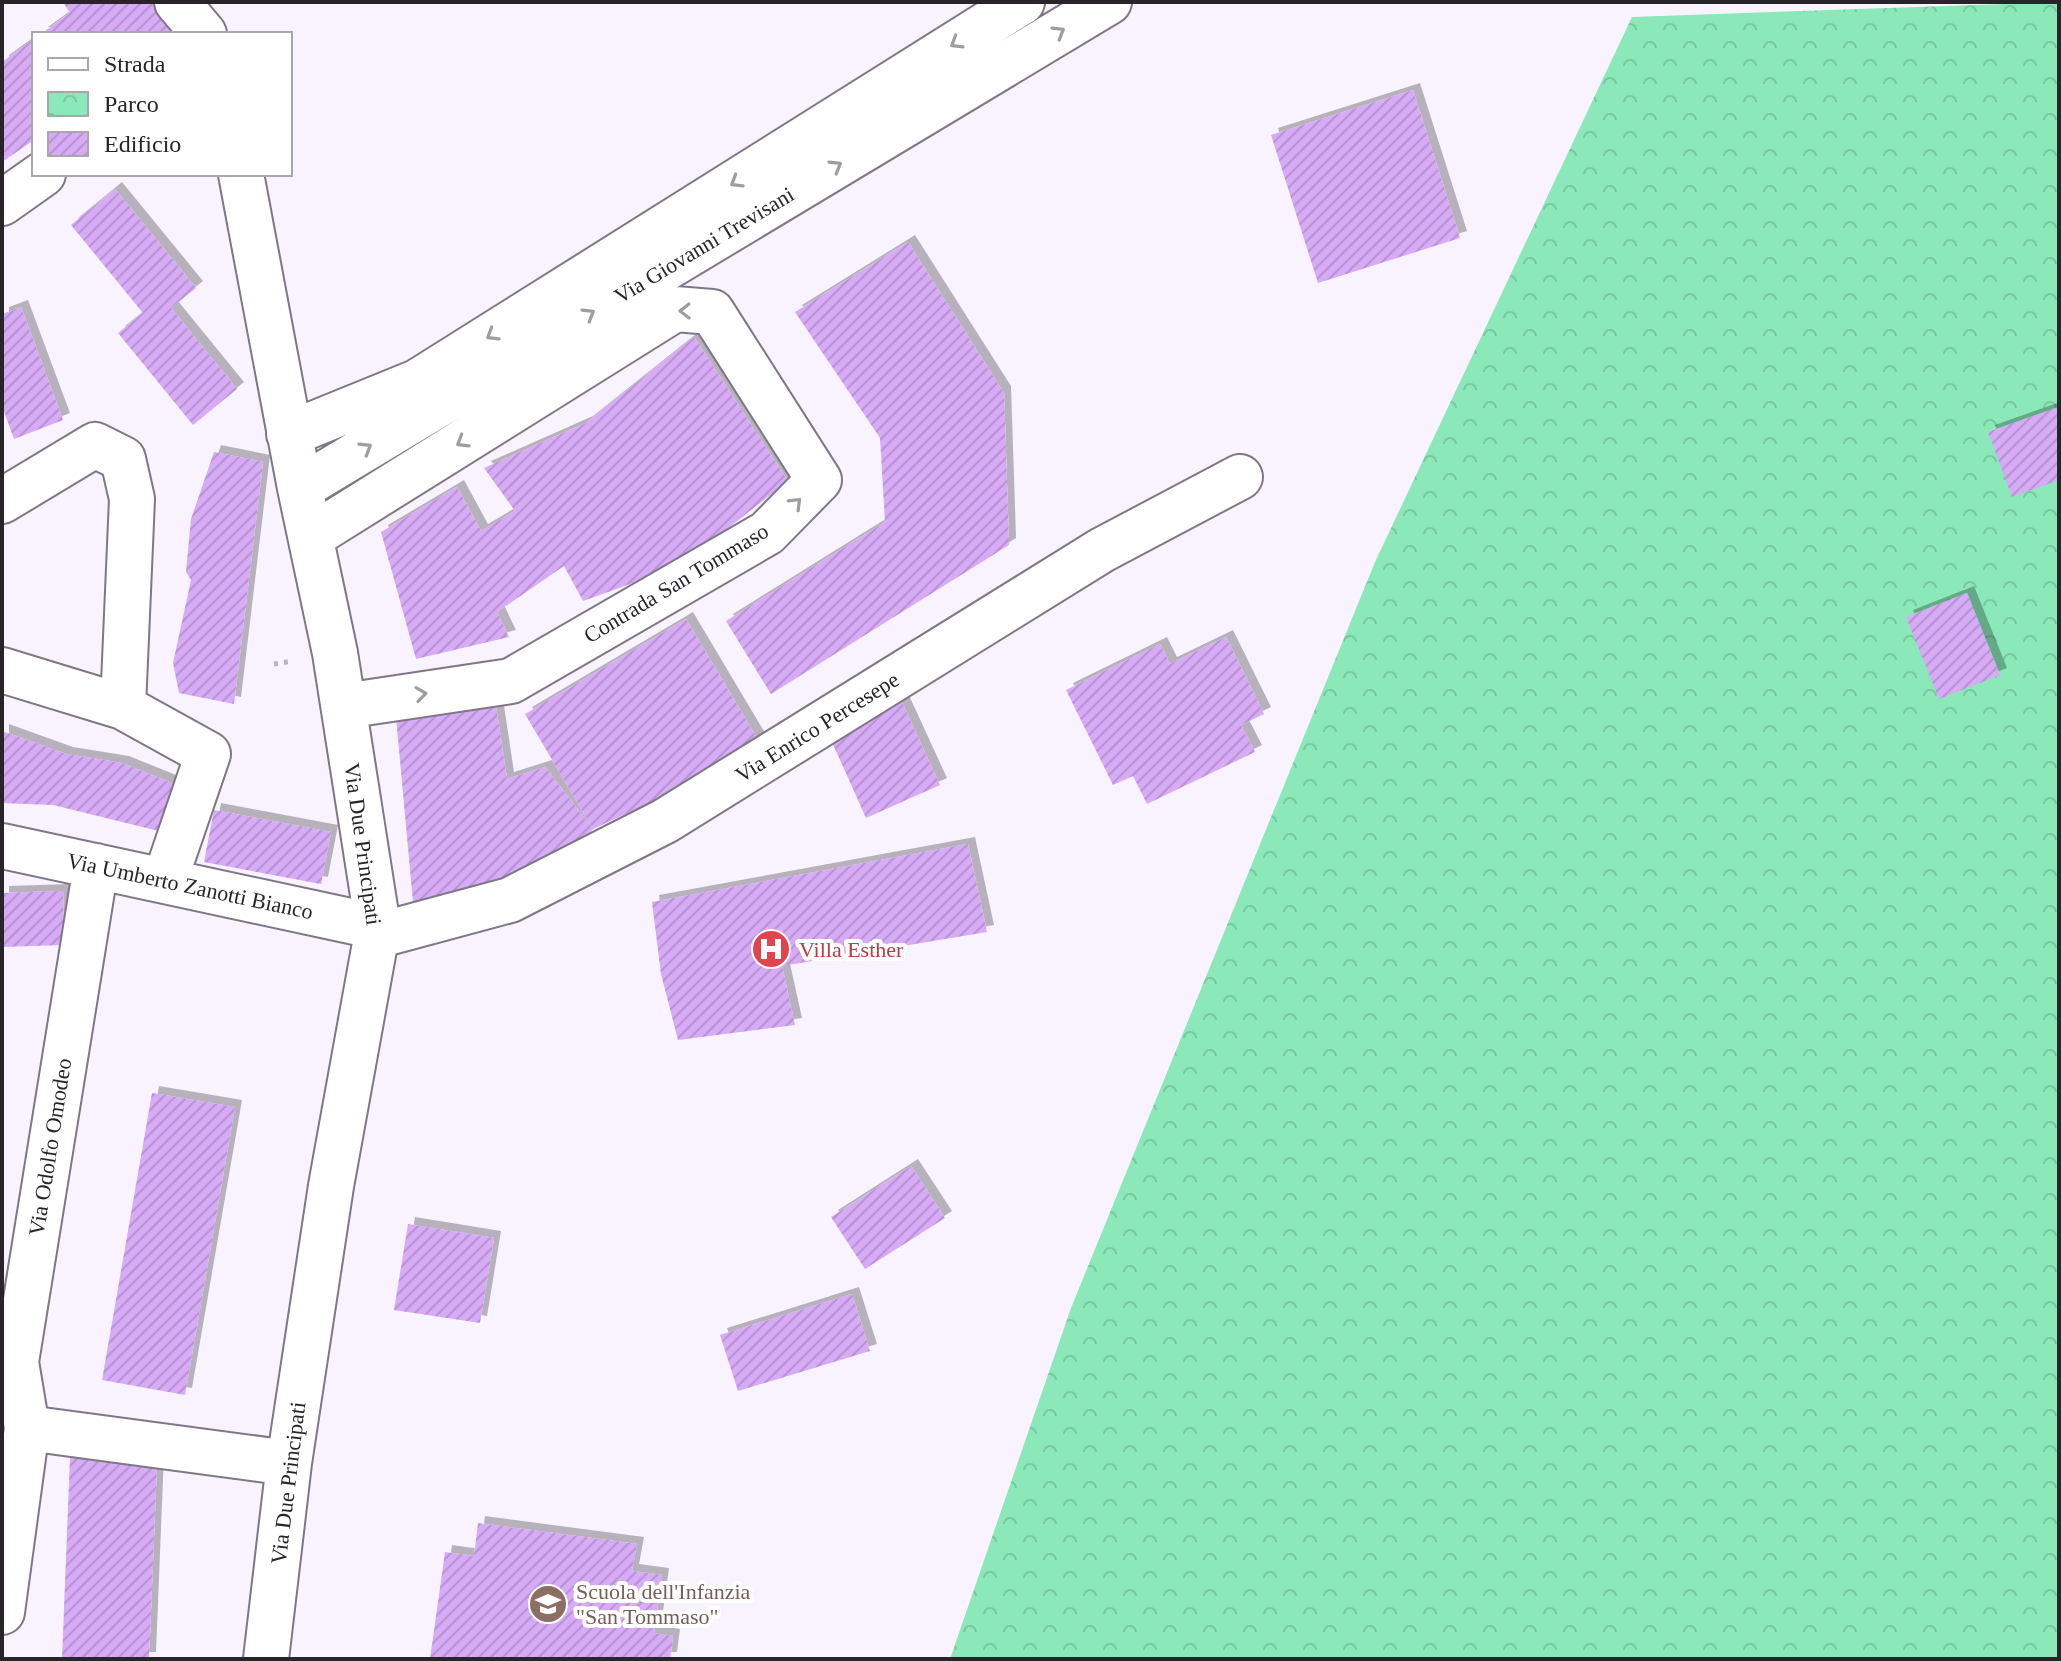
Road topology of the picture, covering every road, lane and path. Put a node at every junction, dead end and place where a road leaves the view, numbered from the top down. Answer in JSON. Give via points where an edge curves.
{"nodes":[{"id":1,"x":1022,"y":2,"type":"edge"},
{"id":2,"x":1109,"y":2,"type":"edge"},
{"id":3,"x":40,"y":176,"type":"edge"},
{"id":4,"x":241,"y":176,"type":"edge"},
{"id":5,"x":2,"y":203,"type":"edge"},
{"id":6,"x":289,"y":434,"type":"junction"},
{"id":7,"x":1240,"y":477,"type":"dead end"},
{"id":8,"x":300,"y":488,"type":"junction"},
{"id":9,"x":2,"y":501,"type":"edge"},
{"id":10,"x":312,"y":536,"type":"junction"},
{"id":11,"x":2,"y":670,"type":"edge"},
{"id":12,"x":344,"y":706,"type":"junction"},
{"id":13,"x":123,"y":707,"type":"junction"},
{"id":14,"x":2,"y":846,"type":"edge"},
{"id":15,"x":96,"y":866,"type":"junction"},
{"id":16,"x":165,"y":880,"type":"junction"},
{"id":17,"x":377,"y":932,"type":"junction"},
{"id":18,"x":16,"y":1263,"type":"edge"},
{"id":19,"x":9,"y":1359,"type":"edge"},
{"id":20,"x":27,"y":1428,"type":"junction"},
{"id":21,"x":289,"y":1463,"type":"junction"},
{"id":22,"x":2,"y":1612,"type":"edge"},
{"id":23,"x":266,"y":1659,"type":"edge"}],
"edges":[{"from":1,"to":6,"type":"street","name":"Via Giovanni Trevisani","one_way":true,"via":[[417,382]]},
{"from":8,"to":2,"type":"street","name":"Via Giovanni Trevisani","one_way":true},
{"from":3,"to":5,"type":"street"},
{"from":4,"to":6,"type":"street","name":"Via Due Principati"},
{"from":6,"to":8,"type":"street","name":"Via Due Principati"},
{"from":7,"to":17,"type":"street","name":"Via Enrico Percesepe","via":[[1102,550],[665,821],[510,900]]},
{"from":8,"to":10,"type":"street","name":"Via Due Principati"},
{"from":9,"to":13,"type":"street","via":[[95,445],[123,459],[132,499]]},
{"from":10,"to":12,"type":"street","name":"Via Due Principati"},
{"from":12,"to":10,"type":"street","name":"Contrada San Tommaso","one_way":true,"via":[[511,681],[767,533],[819,480],[712,312],[675,309]]},
{"from":11,"to":13,"type":"street"},
{"from":12,"to":17,"type":"street","name":"Via Due Principati"},
{"from":13,"to":16,"type":"street","via":[[208,754]]},
{"from":14,"to":15,"type":"street","name":"Via Umberto Zanotti Bianco"},
{"from":15,"to":16,"type":"street","name":"Via Umberto Zanotti Bianco"},
{"from":15,"to":18,"type":"street","name":"Via Odolfo Omodeo"},
{"from":16,"to":17,"type":"street","name":"Via Umberto Zanotti Bianco"},
{"from":17,"to":21,"type":"street","name":"Via Due Principati"},
{"from":18,"to":19,"type":"street","name":"Via Odolfo Omodeo"},
{"from":19,"to":20,"type":"street","name":"Via Odolfo Omodeo"},
{"from":20,"to":21,"type":"street"},
{"from":20,"to":22,"type":"street","name":"Via Odolfo Omodeo"},
{"from":21,"to":23,"type":"street","name":"Via Due Principati"}]}
